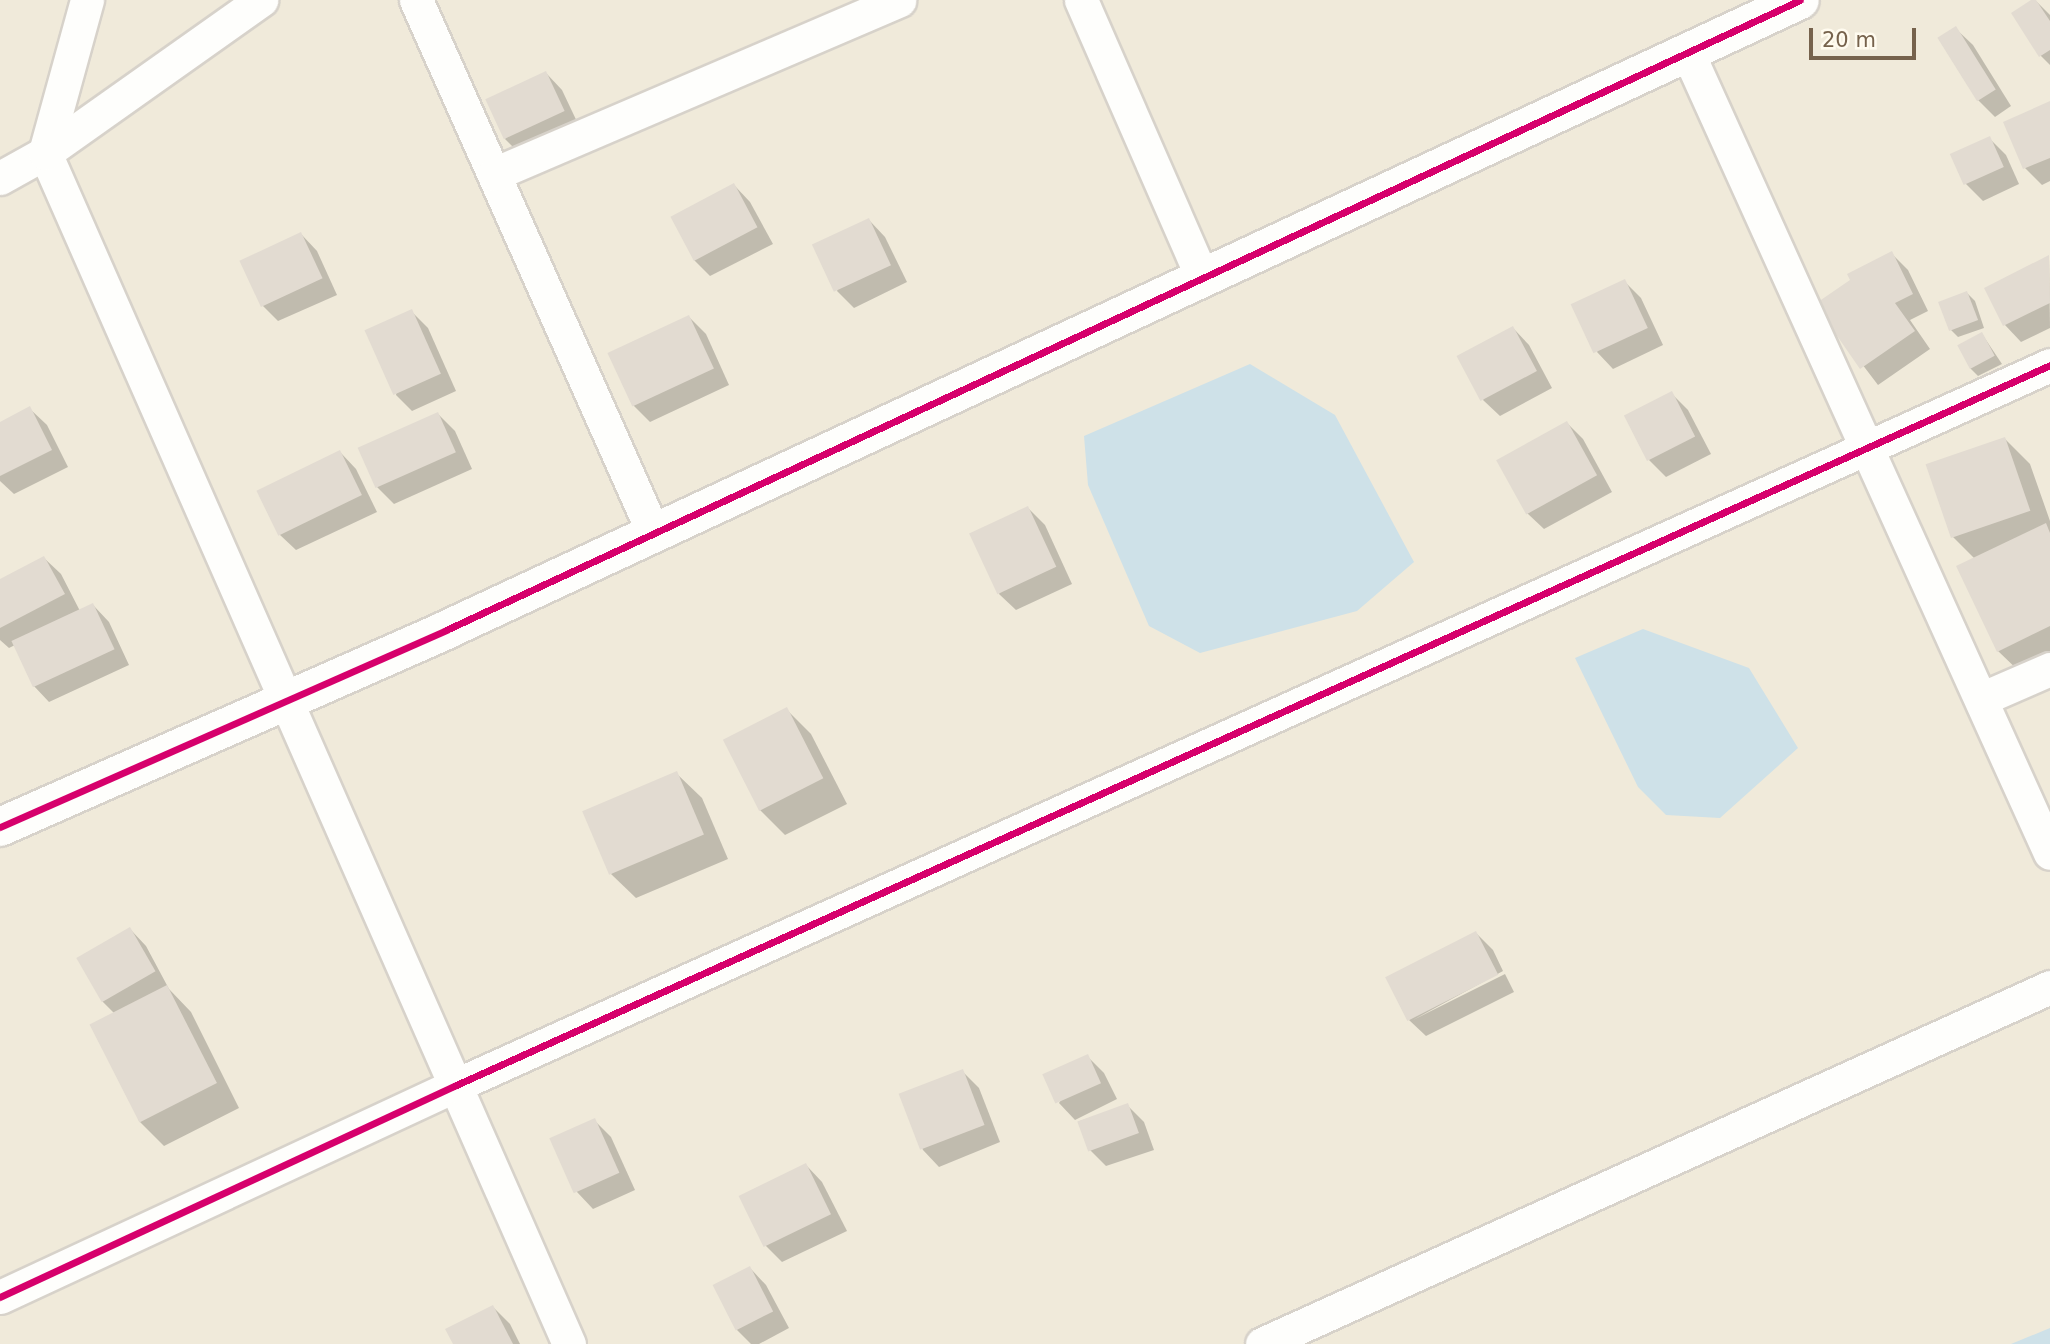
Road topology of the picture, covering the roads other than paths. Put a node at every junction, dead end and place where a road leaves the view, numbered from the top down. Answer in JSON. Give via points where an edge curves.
{"nodes":[{"id":1,"x":86,"y":0,"type":"edge"},
{"id":2,"x":261,"y":0,"type":"edge"},
{"id":3,"x":416,"y":0,"type":"edge"},
{"id":4,"x":899,"y":0,"type":"edge"},
{"id":5,"x":1081,"y":0,"type":"edge"},
{"id":6,"x":1800,"y":0,"type":"edge"},
{"id":7,"x":1687,"y":51,"type":"junction"},
{"id":8,"x":44,"y":153,"type":"junction"},
{"id":9,"x":494,"y":174,"type":"junction"},
{"id":10,"x":0,"y":178,"type":"edge"},
{"id":11,"x":1202,"y":277,"type":"junction"},
{"id":12,"x":2050,"y":365,"type":"edge"},
{"id":13,"x":1867,"y":446,"type":"junction"},
{"id":14,"x":653,"y":534,"type":"junction"},
{"id":15,"x":2050,"y":669,"type":"edge"},
{"id":16,"x":1981,"y":699,"type":"junction"},
{"id":17,"x":283,"y":702,"type":"junction"},
{"id":18,"x":0,"y":827,"type":"edge"},
{"id":19,"x":2050,"y":853,"type":"edge"},
{"id":20,"x":2050,"y":987,"type":"edge"},
{"id":21,"x":454,"y":1086,"type":"junction"},
{"id":22,"x":0,"y":1297,"type":"edge"},
{"id":23,"x":569,"y":1344,"type":"edge"},
{"id":24,"x":1262,"y":1344,"type":"edge"}],
"edges":[{"from":1,"to":8,"type":"street"},
{"from":2,"to":8,"type":"street"},
{"from":3,"to":9,"type":"street"},
{"from":4,"to":9,"type":"street"},
{"from":5,"to":11,"type":"street"},
{"from":6,"to":7,"type":"street"},
{"from":7,"to":11,"type":"street"},
{"from":7,"to":13,"type":"street"},
{"from":8,"to":10,"type":"street"},
{"from":8,"to":17,"type":"street"},
{"from":9,"to":14,"type":"street"},
{"from":11,"to":14,"type":"street"},
{"from":12,"to":13,"type":"street"},
{"from":13,"to":16,"type":"street"},
{"from":13,"to":21,"type":"street"},
{"from":14,"to":17,"type":"street"},
{"from":15,"to":16,"type":"street"},
{"from":16,"to":19,"type":"street"},
{"from":17,"to":18,"type":"street"},
{"from":17,"to":21,"type":"street"},
{"from":20,"to":24,"type":"street"},
{"from":21,"to":22,"type":"street"},
{"from":21,"to":23,"type":"street"}]}
